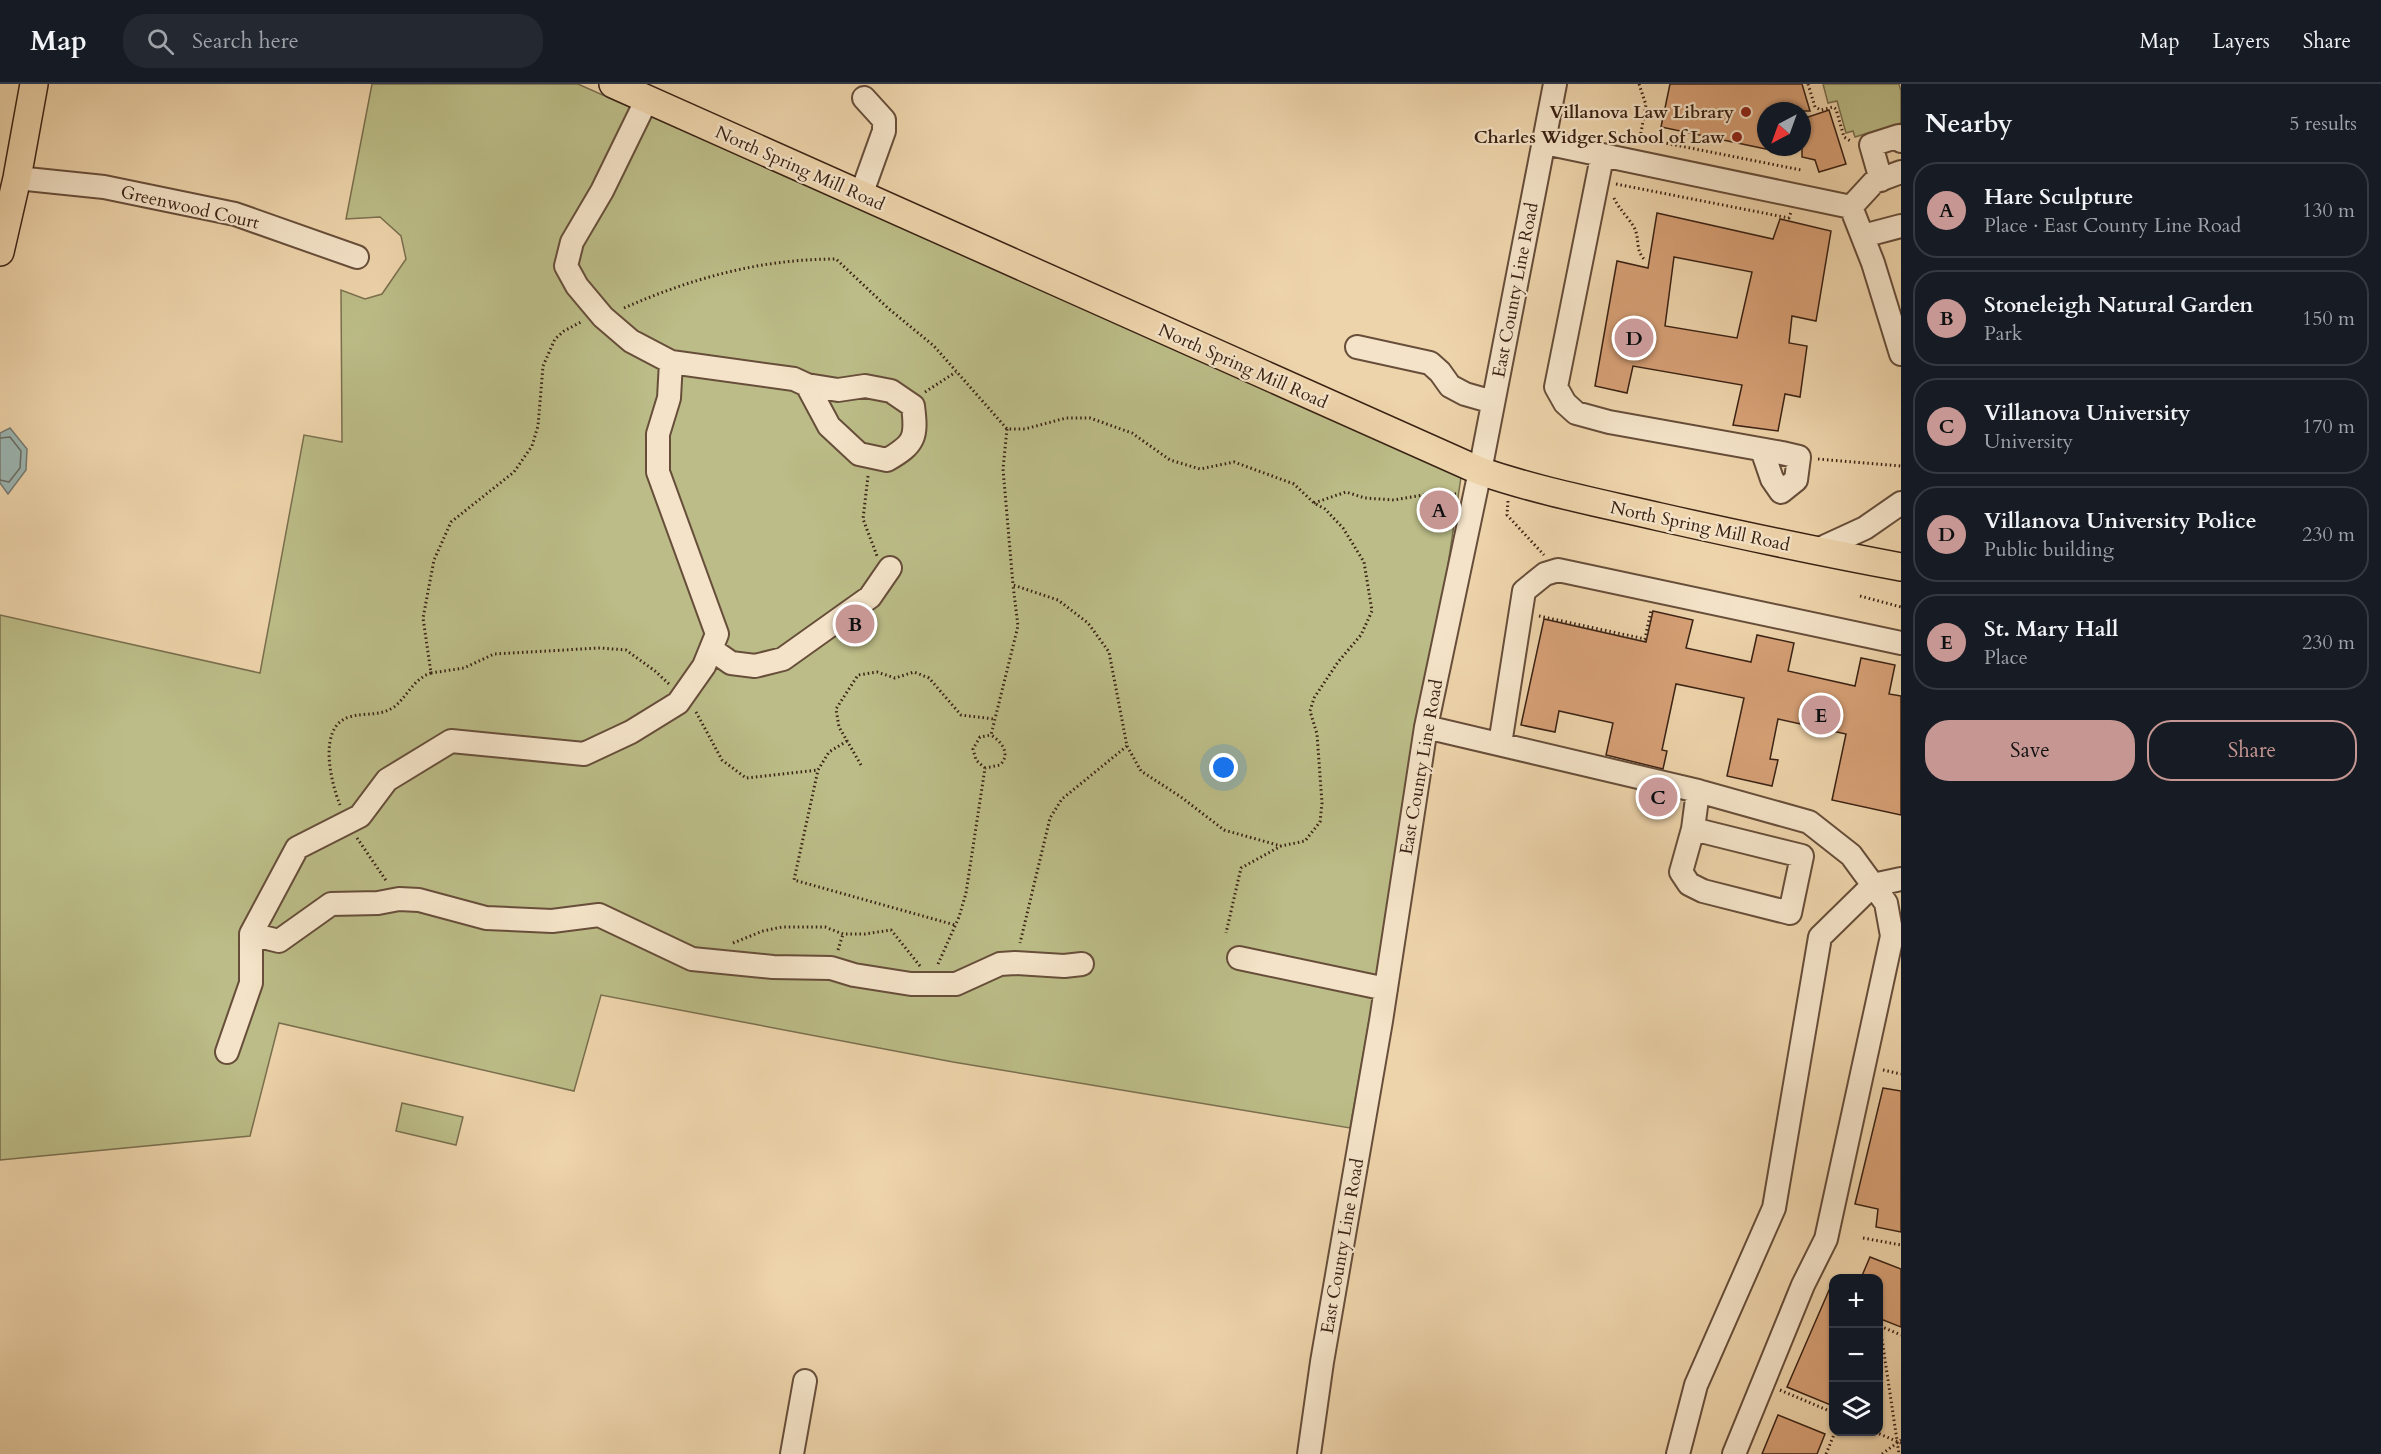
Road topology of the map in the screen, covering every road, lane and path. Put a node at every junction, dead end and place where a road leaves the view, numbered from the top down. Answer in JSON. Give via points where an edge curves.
{"nodes":[{"id":1,"x":34,"y":84,"type":"edge"},
{"id":2,"x":613,"y":84,"type":"edge"},
{"id":3,"x":1555,"y":84,"type":"edge"},
{"id":4,"x":1639,"y":84,"type":"edge"},
{"id":5,"x":1808,"y":84,"type":"edge"},
{"id":6,"x":864,"y":98,"type":"dead end"},
{"id":7,"x":647,"y":99,"type":"junction"},
{"id":8,"x":1640,"y":138,"type":"junction"},
{"id":9,"x":1901,"y":141,"type":"edge"},
{"id":10,"x":1545,"y":143,"type":"junction"},
{"id":11,"x":1853,"y":143,"type":"dead end"},
{"id":12,"x":1602,"y":157,"type":"junction"},
{"id":13,"x":1634,"y":163,"type":"junction"},
{"id":14,"x":1801,"y":170,"type":"dead end"},
{"id":15,"x":1891,"y":176,"type":"edge"},
{"id":16,"x":17,"y":178,"type":"junction"},
{"id":17,"x":861,"y":195,"type":"junction"},
{"id":18,"x":1851,"y":207,"type":"junction"},
{"id":19,"x":1792,"y":208,"type":"dead end"},
{"id":20,"x":1901,"y":226,"type":"edge"},
{"id":21,"x":1863,"y":236,"type":"junction"},
{"id":22,"x":0,"y":252,"type":"edge"},
{"id":23,"x":357,"y":256,"type":"dead end"},
{"id":24,"x":1644,"y":260,"type":"dead end"},
{"id":25,"x":603,"y":317,"type":"junction"},
{"id":26,"x":1357,"y":347,"type":"dead end"},
{"id":27,"x":1901,"y":354,"type":"edge"},
{"id":28,"x":671,"y":362,"type":"junction"},
{"id":29,"x":956,"y":372,"type":"junction"},
{"id":30,"x":807,"y":385,"type":"junction"},
{"id":31,"x":1493,"y":402,"type":"junction"},
{"id":32,"x":913,"y":406,"type":"junction"},
{"id":33,"x":1007,"y":429,"type":"junction"},
{"id":34,"x":1762,"y":450,"type":"junction"},
{"id":35,"x":874,"y":457,"type":"junction"},
{"id":36,"x":1798,"y":457,"type":"junction"},
{"id":37,"x":1901,"y":466,"type":"edge"},
{"id":38,"x":1477,"y":482,"type":"junction"},
{"id":39,"x":1510,"y":482,"type":"junction"},
{"id":40,"x":1314,"y":503,"type":"junction"},
{"id":41,"x":1901,"y":503,"type":"edge"},
{"id":42,"x":1815,"y":551,"type":"junction"},
{"id":43,"x":884,"y":562,"type":"joint"},
{"id":44,"x":1874,"y":562,"type":"junction"},
{"id":45,"x":1901,"y":567,"type":"edge"},
{"id":46,"x":1558,"y":570,"type":"junction"},
{"id":47,"x":1901,"y":574,"type":"edge"},
{"id":48,"x":1013,"y":585,"type":"junction"},
{"id":49,"x":1655,"y":591,"type":"junction"},
{"id":50,"x":1860,"y":596,"type":"dead end"},
{"id":51,"x":1901,"y":607,"type":"edge"},
{"id":52,"x":1521,"y":612,"type":"junction"},
{"id":53,"x":1901,"y":643,"type":"edge"},
{"id":54,"x":711,"y":648,"type":"junction"},
{"id":55,"x":431,"y":673,"type":"junction"},
{"id":56,"x":682,"y":697,"type":"junction"},
{"id":57,"x":994,"y":719,"type":"junction"},
{"id":58,"x":1426,"y":727,"type":"junction"},
{"id":59,"x":991,"y":735,"type":"junction"},
{"id":60,"x":847,"y":741,"type":"junction"},
{"id":61,"x":1500,"y":744,"type":"junction"},
{"id":62,"x":1127,"y":746,"type":"junction"},
{"id":63,"x":861,"y":765,"type":"dead end"},
{"id":64,"x":985,"y":768,"type":"junction"},
{"id":65,"x":818,"y":770,"type":"junction"},
{"id":66,"x":1698,"y":791,"type":"junction"},
{"id":67,"x":347,"y":822,"type":"junction"},
{"id":68,"x":1693,"y":829,"type":"junction"},
{"id":69,"x":1281,"y":846,"type":"junction"},
{"id":70,"x":1901,"y":879,"type":"edge"},
{"id":71,"x":1873,"y":885,"type":"junction"},
{"id":72,"x":399,"y":899,"type":"junction"},
{"id":73,"x":1790,"y":913,"type":"junction"},
{"id":74,"x":955,"y":925,"type":"junction"},
{"id":75,"x":1226,"y":933,"type":"dead end"},
{"id":76,"x":251,"y":934,"type":"junction"},
{"id":77,"x":1820,"y":937,"type":"junction"},
{"id":78,"x":733,"y":943,"type":"dead end"},
{"id":79,"x":1239,"y":958,"type":"dead end"},
{"id":80,"x":1015,"y":963,"type":"junction"},
{"id":81,"x":1082,"y":964,"type":"dead end"},
{"id":82,"x":932,"y":980,"type":"junction"},
{"id":83,"x":1386,"y":989,"type":"junction"},
{"id":84,"x":227,"y":1052,"type":"dead end"},
{"id":85,"x":1863,"y":1238,"type":"dead end"},
{"id":86,"x":1901,"y":1245,"type":"edge"},
{"id":87,"x":1883,"y":1329,"type":"edge"},
{"id":88,"x":1901,"y":1335,"type":"edge"},
{"id":89,"x":1883,"y":1350,"type":"edge"},
{"id":90,"x":805,"y":1381,"type":"dead end"},
{"id":91,"x":1776,"y":1388,"type":"dead end"},
{"id":92,"x":1829,"y":1411,"type":"edge"},
{"id":93,"x":1883,"y":1435,"type":"edge"},
{"id":94,"x":1833,"y":1436,"type":"edge"},
{"id":95,"x":1900,"y":1442,"type":"edge"},
{"id":96,"x":792,"y":1454,"type":"edge"},
{"id":97,"x":1309,"y":1454,"type":"edge"},
{"id":98,"x":1678,"y":1454,"type":"edge"},
{"id":99,"x":1734,"y":1454,"type":"edge"},
{"id":100,"x":1826,"y":1454,"type":"edge"},
{"id":101,"x":1882,"y":1454,"type":"edge"},
{"id":102,"x":1899,"y":1454,"type":"edge"}],
"edges":[{"from":1,"to":16,"type":"main road"},
{"from":2,"to":7,"type":"main road","name":"North Spring Mill Road"},
{"from":3,"to":10,"type":"street","name":"East County Line Road"},
{"from":4,"to":8,"type":"path","via":[[1646,105]]},
{"from":5,"to":11,"type":"path","via":[[1815,107],[1836,109],[1844,137]]},
{"from":6,"to":17,"type":"street","via":[[884,120],[884,131]]},
{"from":7,"to":17,"type":"main road","name":"North Spring Mill Road"},
{"from":7,"to":25,"type":"street","via":[[572,242],[566,266]]},
{"from":8,"to":13,"type":"path"},
{"from":8,"to":14,"type":"path"},
{"from":9,"to":15,"type":"street","via":[[1899,136],[1871,145]]},
{"from":10,"to":12,"type":"street"},
{"from":10,"to":31,"type":"street","name":"East County Line Road"},
{"from":12,"to":13,"type":"street"},
{"from":12,"to":34,"type":"street","via":[[1556,387],[1576,413]]},
{"from":13,"to":18,"type":"street"},
{"from":15,"to":18,"type":"street","via":[[1874,182]]},
{"from":16,"to":22,"type":"main road"},
{"from":16,"to":23,"type":"street","name":"Greenwood Court","via":[[104,187],[235,214]]},
{"from":17,"to":38,"type":"main road","name":"North Spring Mill Road"},
{"from":18,"to":21,"type":"street"},
{"from":19,"to":24,"type":"path","via":[[1789,218],[1615,184],[1615,201],[1634,227]]},
{"from":20,"to":21,"type":"street"},
{"from":21,"to":27,"type":"street"},
{"from":25,"to":28,"type":"street","via":[[631,341]]},
{"from":25,"to":29,"type":"path","via":[[661,292],[749,267],[796,259],[836,259],[934,346]]},
{"from":25,"to":55,"type":"path","via":[[580,323],[555,339],[543,366],[538,426],[532,446],[514,472],[451,522],[434,560],[423,618]]},
{"from":26,"to":31,"type":"street","via":[[1430,363],[1450,386]]},
{"from":28,"to":30,"type":"street","via":[[794,379]]},
{"from":28,"to":54,"type":"street","via":[[669,398],[658,434],[658,472],[717,634]]},
{"from":29,"to":32,"type":"path","via":[[924,393]]},
{"from":29,"to":33,"type":"path"},
{"from":30,"to":32,"type":"street","via":[[891,391]]},
{"from":30,"to":35,"type":"street","via":[[829,426],[859,454]]},
{"from":31,"to":38,"type":"street","name":"East County Line Road"},
{"from":32,"to":35,"type":"street","via":[[916,429],[906,449],[887,460]]},
{"from":33,"to":40,"type":"path","via":[[1024,429],[1066,418],[1090,418],[1132,433],[1170,460],[1200,469],[1234,462],[1294,484]]},
{"from":33,"to":48,"type":"path","via":[[1004,469]]},
{"from":34,"to":36,"type":"street"},
{"from":34,"to":36,"type":"street","via":[[1781,492],[1796,480]]},
{"from":35,"to":43,"type":"path","via":[[868,470],[862,519]]},
{"from":36,"to":37,"type":"path"},
{"from":38,"to":39,"type":"main road","name":"North Spring Mill Road"},
{"from":38,"to":40,"type":"path","via":[[1394,500],[1346,492]]},
{"from":38,"to":58,"type":"street","name":"East County Line Road"},
{"from":39,"to":42,"type":"main road","name":"North Spring Mill Road"},
{"from":39,"to":46,"type":"path","via":[[1507,515]]},
{"from":40,"to":69,"type":"path","via":[[1326,509],[1364,562],[1372,611],[1361,635],[1314,698],[1310,711],[1321,770],[1320,822],[1305,841]]},
{"from":41,"to":42,"type":"street","via":[[1865,528]]},
{"from":42,"to":44,"type":"main road","name":"North Spring Mill Road"},
{"from":43,"to":54,"type":"street","via":[[870,597],[783,659],[755,666],[731,663]]},
{"from":44,"to":45,"type":"main road","name":"North Spring Mill Road"},
{"from":44,"to":47,"type":"street"},
{"from":46,"to":49,"type":"street"},
{"from":46,"to":52,"type":"street","via":[[1545,574],[1524,591]]},
{"from":48,"to":57,"type":"path","via":[[1018,626]]},
{"from":48,"to":62,"type":"path","via":[[1058,600],[1088,623],[1109,652]]},
{"from":49,"to":52,"type":"path","via":[[1645,639]]},
{"from":49,"to":53,"type":"street"},
{"from":50,"to":51,"type":"path"},
{"from":52,"to":61,"type":"street"},
{"from":54,"to":56,"type":"street","via":[[704,666]]},
{"from":55,"to":56,"type":"path","via":[[464,668],[494,654],[626,650],[656,671]]},
{"from":55,"to":67,"type":"path","via":[[410,687],[395,706],[381,714],[346,717],[331,732],[328,759],[334,790]]},
{"from":56,"to":65,"type":"path","via":[[694,709],[722,760],[746,778]]},
{"from":56,"to":67,"type":"street","via":[[632,732],[584,754],[451,741],[387,780],[360,816]]},
{"from":57,"to":59,"type":"path"},
{"from":57,"to":60,"type":"path","via":[[961,715],[929,678],[914,672],[896,678],[877,672],[858,675],[836,709],[839,727]]},
{"from":58,"to":61,"type":"street"},
{"from":58,"to":83,"type":"street","name":"East County Line Road"},
{"from":59,"to":64,"type":"path","via":[[980,737],[974,748],[976,760]]},
{"from":59,"to":64,"type":"path","via":[[1002,744],[1005,759],[1000,765]]},
{"from":60,"to":63,"type":"path"},
{"from":60,"to":65,"type":"path","via":[[829,752]]},
{"from":61,"to":66,"type":"street"},
{"from":62,"to":69,"type":"path","via":[[1141,771],[1224,830]]},
{"from":62,"to":80,"type":"path","via":[[1062,799],[1050,818]]},
{"from":64,"to":74,"type":"path","via":[[966,892]]},
{"from":65,"to":74,"type":"path","via":[[794,880]]},
{"from":66,"to":68,"type":"street"},
{"from":66,"to":71,"type":"street","via":[[1809,822],[1851,855]]},
{"from":67,"to":72,"type":"path"},
{"from":67,"to":76,"type":"street","via":[[297,848]]},
{"from":68,"to":73,"type":"street","via":[[1681,872],[1689,884]]},
{"from":68,"to":73,"type":"street","via":[[1802,856]]},
{"from":69,"to":75,"type":"path","via":[[1241,868]]},
{"from":70,"to":71,"type":"street"},
{"from":71,"to":77,"type":"street"},
{"from":71,"to":99,"type":"street","via":[[1886,903],[1892,936],[1826,1239],[1803,1285]]},
{"from":72,"to":76,"type":"street","via":[[331,904],[279,941]]},
{"from":72,"to":82,"type":"street","via":[[419,900],[486,918],[552,921],[599,915],[692,959],[773,968],[831,968],[911,984]]},
{"from":73,"to":77,"type":"street","via":[[1812,925]]},
{"from":74,"to":82,"type":"path"},
{"from":76,"to":84,"type":"street","via":[[251,982]]},
{"from":77,"to":98,"type":"street","via":[[1774,1209],[1696,1385]]},
{"from":78,"to":82,"type":"path","via":[[782,927],[825,927],[843,934],[891,930]]},
{"from":79,"to":83,"type":"street"},
{"from":80,"to":81,"type":"street"},
{"from":80,"to":82,"type":"street","via":[[1000,964],[956,984]]},
{"from":83,"to":97,"type":"street","name":"East County Line Road"},
{"from":85,"to":86,"type":"path"},
{"from":87,"to":88,"type":"path"},
{"from":89,"to":95,"type":"path"},
{"from":90,"to":96,"type":"street"},
{"from":91,"to":92,"type":"path"},
{"from":93,"to":95,"type":"path"},
{"from":94,"to":100,"type":"path"},
{"from":95,"to":101,"type":"path"},
{"from":95,"to":102,"type":"path"}]}
